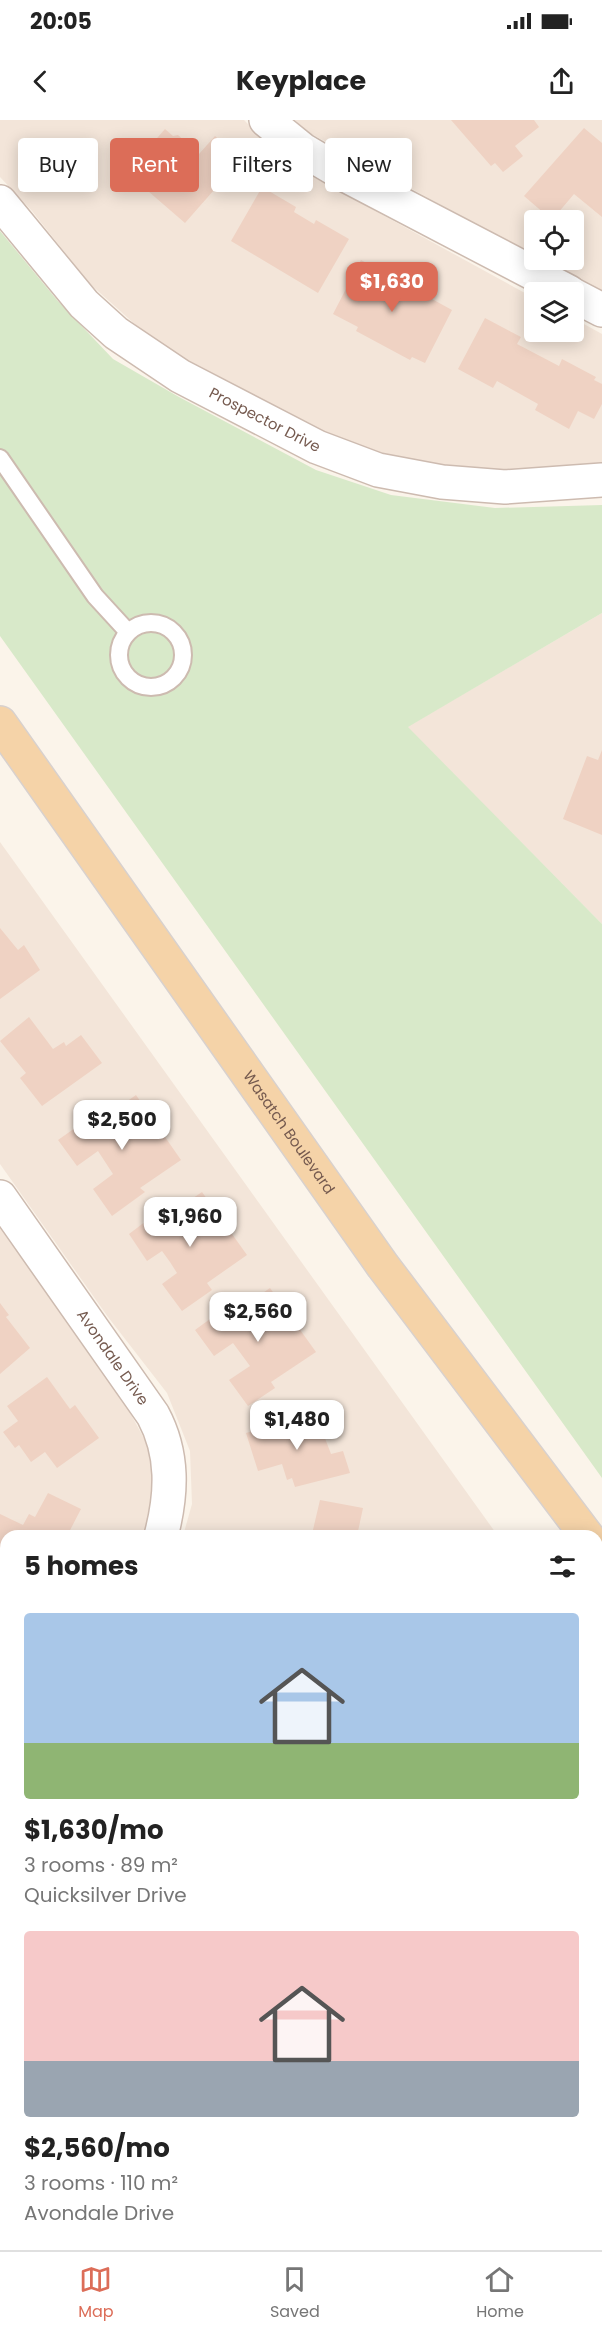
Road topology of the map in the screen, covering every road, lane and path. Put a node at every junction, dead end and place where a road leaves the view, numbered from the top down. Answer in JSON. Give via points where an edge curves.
{"nodes":[{"id":1,"x":266,"y":120,"type":"edge"},
{"id":2,"x":0,"y":202,"type":"edge"},
{"id":3,"x":550,"y":282,"type":"edge"},
{"id":4,"x":584,"y":301,"type":"edge"},
{"id":5,"x":602,"y":310,"type":"edge"},
{"id":6,"x":0,"y":458,"type":"edge"},
{"id":7,"x":602,"y":480,"type":"edge"},
{"id":8,"x":128,"y":632,"type":"dead end"},
{"id":9,"x":0,"y":723,"type":"edge"},
{"id":10,"x":0,"y":1197,"type":"edge"},
{"id":11,"x":162,"y":1530,"type":"edge"},
{"id":12,"x":582,"y":1530,"type":"edge"}],
"edges":[{"from":1,"to":3,"type":"street","via":[[303,150],[347,176]]},
{"from":2,"to":7,"type":"street","name":"Prospector Drive","via":[[84,304],[116,333],[180,376],[317,447],[378,470],[442,482],[505,488]]},
{"from":4,"to":5,"type":"street"},
{"from":6,"to":8,"type":"lane","via":[[95,596]]},
{"from":9,"to":12,"type":"main road","name":"Wasatch Boulevard","via":[[383,1266]]},
{"from":10,"to":11,"type":"street","name":"Avondale Drive","via":[[162,1431],[171,1481]]}]}
